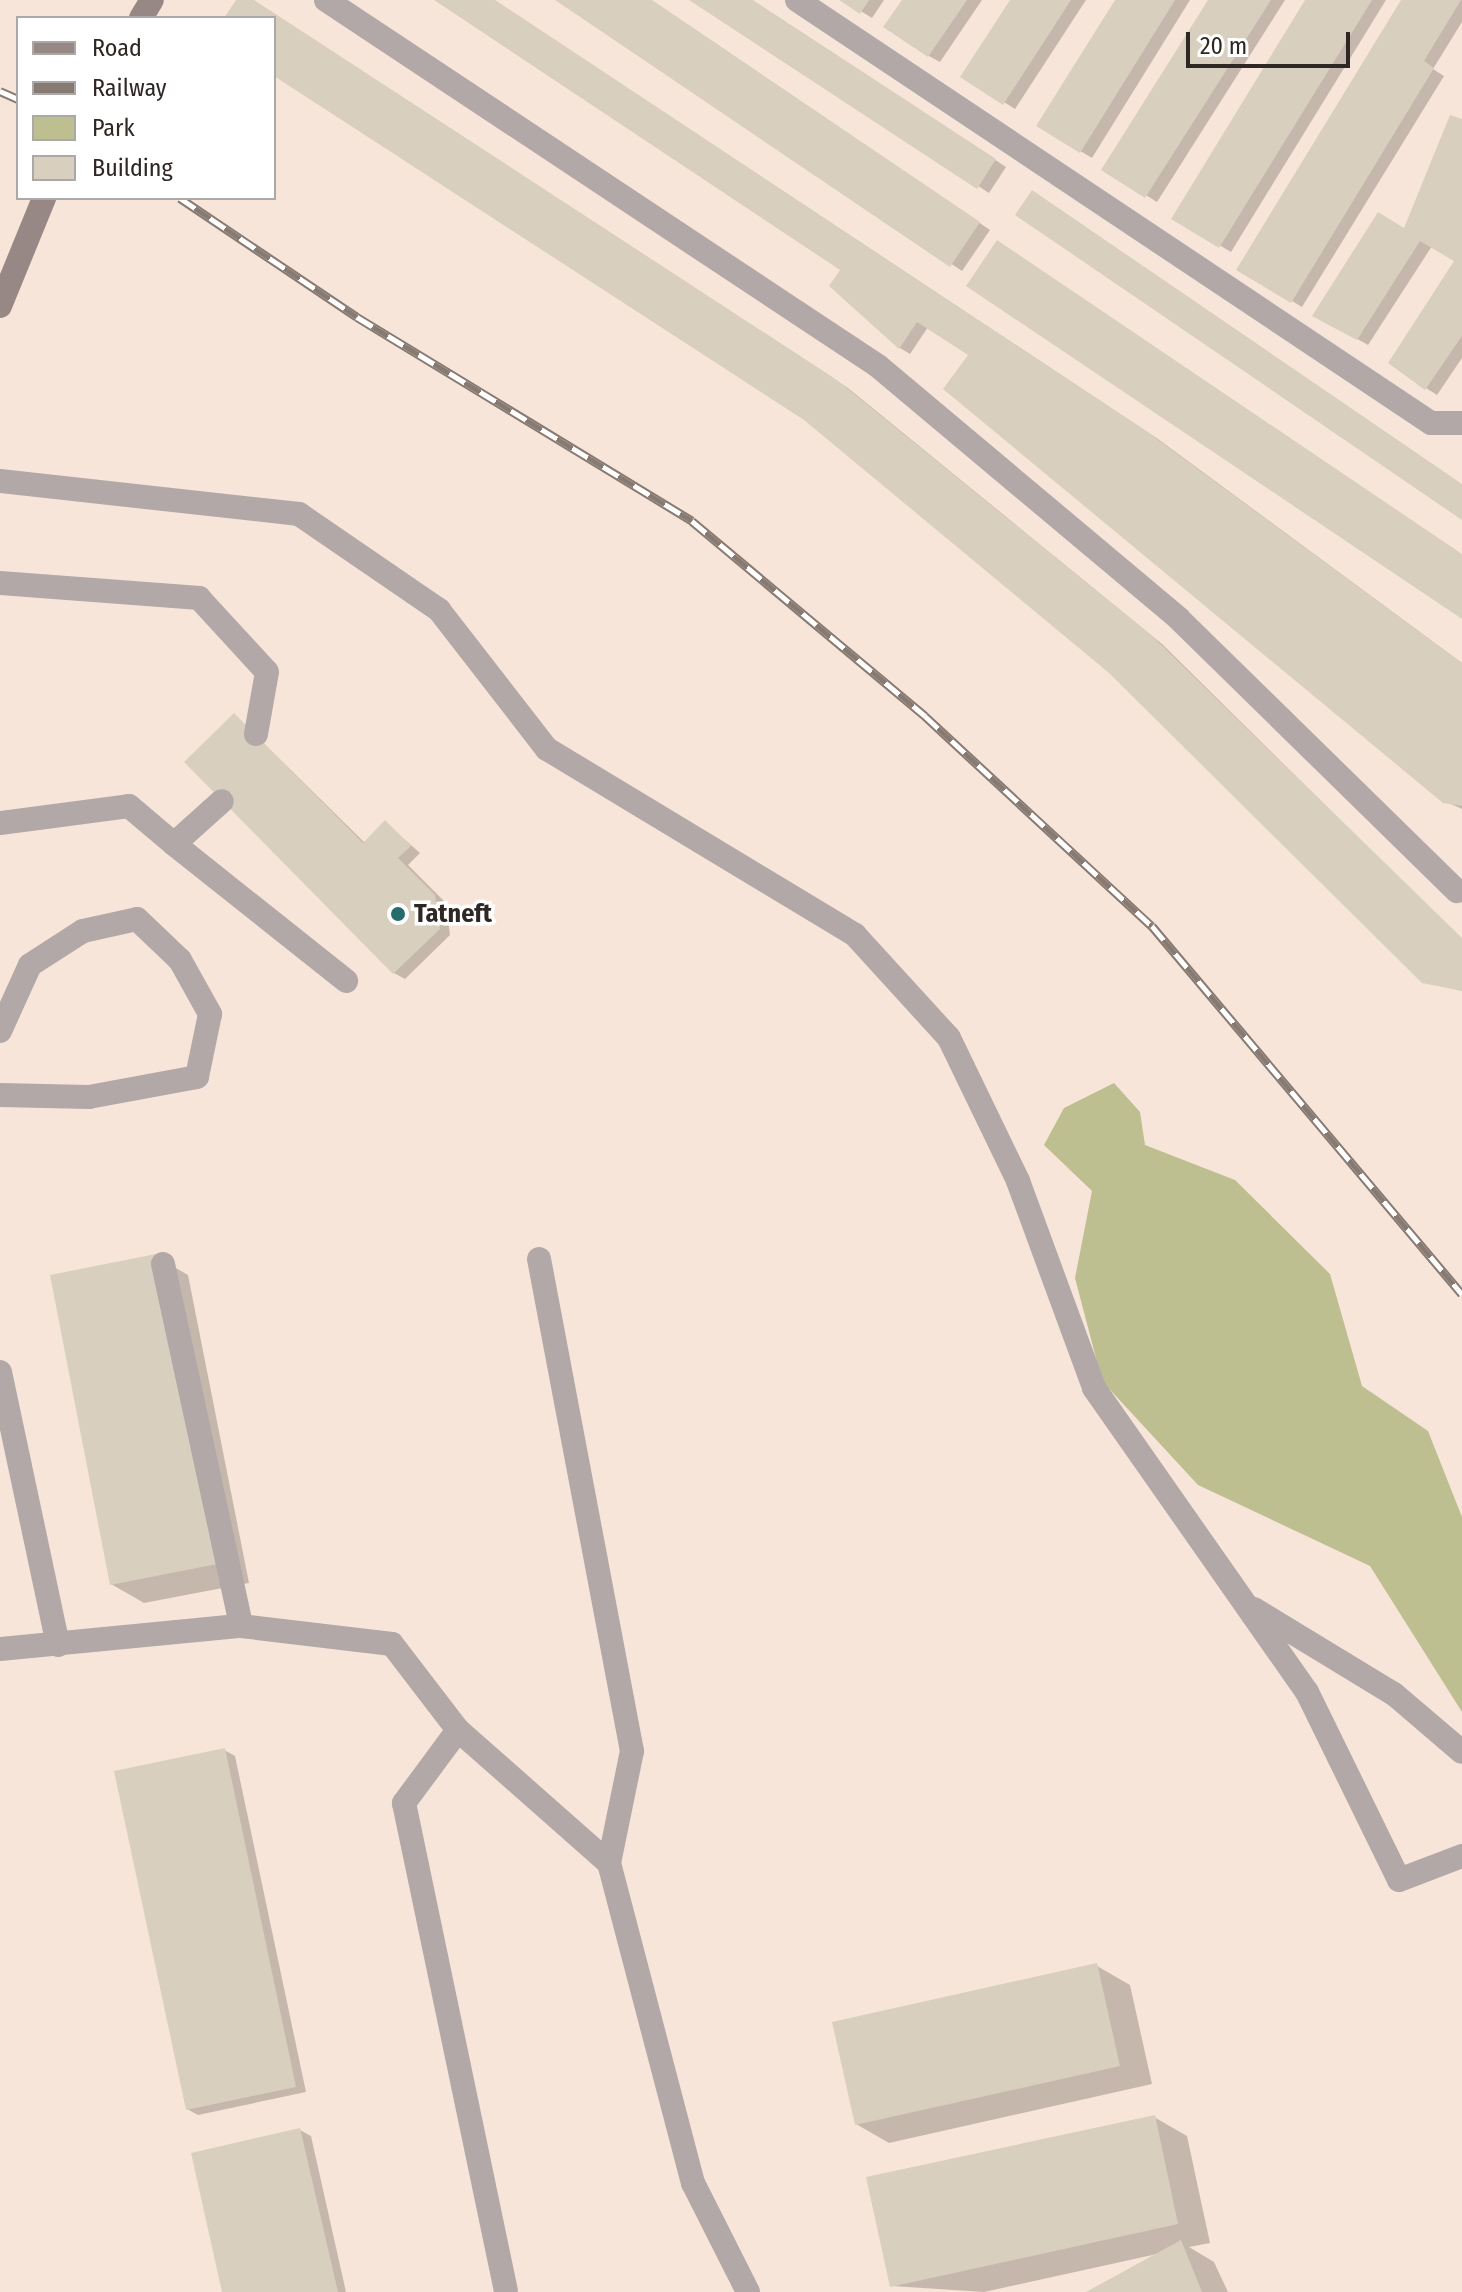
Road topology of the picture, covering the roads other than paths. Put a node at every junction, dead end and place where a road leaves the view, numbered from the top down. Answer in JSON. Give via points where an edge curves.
{"nodes":[{"id":1,"x":326,"y":0,"type":"edge"},
{"id":2,"x":797,"y":0,"type":"edge"},
{"id":3,"x":43,"y":200,"type":"edge"},
{"id":4,"x":0,"y":306,"type":"edge"},
{"id":5,"x":1462,"y":423,"type":"edge"},
{"id":6,"x":0,"y":481,"type":"edge"},
{"id":7,"x":0,"y":583,"type":"edge"},
{"id":8,"x":256,"y":734,"type":"dead end"},
{"id":9,"x":222,"y":801,"type":"dead end"},
{"id":10,"x":0,"y":823,"type":"edge"},
{"id":11,"x":174,"y":844,"type":"junction"},
{"id":12,"x":1457,"y":891,"type":"dead end"},
{"id":13,"x":346,"y":981,"type":"dead end"},
{"id":14,"x":0,"y":1031,"type":"edge"},
{"id":15,"x":0,"y":1095,"type":"edge"},
{"id":16,"x":539,"y":1259,"type":"dead end"},
{"id":17,"x":163,"y":1264,"type":"dead end"},
{"id":18,"x":0,"y":1372,"type":"edge"},
{"id":19,"x":1245,"y":1604,"type":"junction"},
{"id":20,"x":241,"y":1626,"type":"junction"},
{"id":21,"x":58,"y":1645,"type":"junction"},
{"id":22,"x":0,"y":1649,"type":"edge"},
{"id":23,"x":458,"y":1730,"type":"junction"},
{"id":24,"x":1462,"y":1752,"type":"edge"},
{"id":25,"x":1462,"y":1856,"type":"edge"},
{"id":26,"x":609,"y":1863,"type":"junction"},
{"id":27,"x":506,"y":2290,"type":"dead end"},
{"id":28,"x":748,"y":2292,"type":"edge"}],
"edges":[{"from":1,"to":12,"type":"lane","via":[[878,366],[1179,619]]},
{"from":2,"to":5,"type":"lane","via":[[1431,423]]},
{"from":3,"to":4,"type":"street"},
{"from":6,"to":19,"type":"lane","via":[[299,514],[439,610],[547,749],[855,935],[949,1038],[1018,1181],[1094,1388]]},
{"from":7,"to":8,"type":"lane","via":[[199,598],[267,672]]},
{"from":9,"to":11,"type":"lane"},
{"from":10,"to":11,"type":"lane","via":[[129,806]]},
{"from":11,"to":13,"type":"lane"},
{"from":14,"to":15,"type":"lane","via":[[30,965],[83,931],[137,919],[180,960],[210,1014],[197,1077],[89,1097]]},
{"from":16,"to":26,"type":"lane","via":[[632,1751]]},
{"from":17,"to":20,"type":"lane"},
{"from":18,"to":21,"type":"lane"},
{"from":19,"to":24,"type":"lane","via":[[1394,1694]]},
{"from":19,"to":25,"type":"lane","via":[[1307,1692],[1399,1880]]},
{"from":20,"to":21,"type":"lane"},
{"from":20,"to":23,"type":"lane","via":[[392,1644]]},
{"from":21,"to":22,"type":"lane"},
{"from":23,"to":26,"type":"lane"},
{"from":23,"to":27,"type":"lane","via":[[404,1803]]},
{"from":26,"to":28,"type":"lane","via":[[693,2183]]}]}
